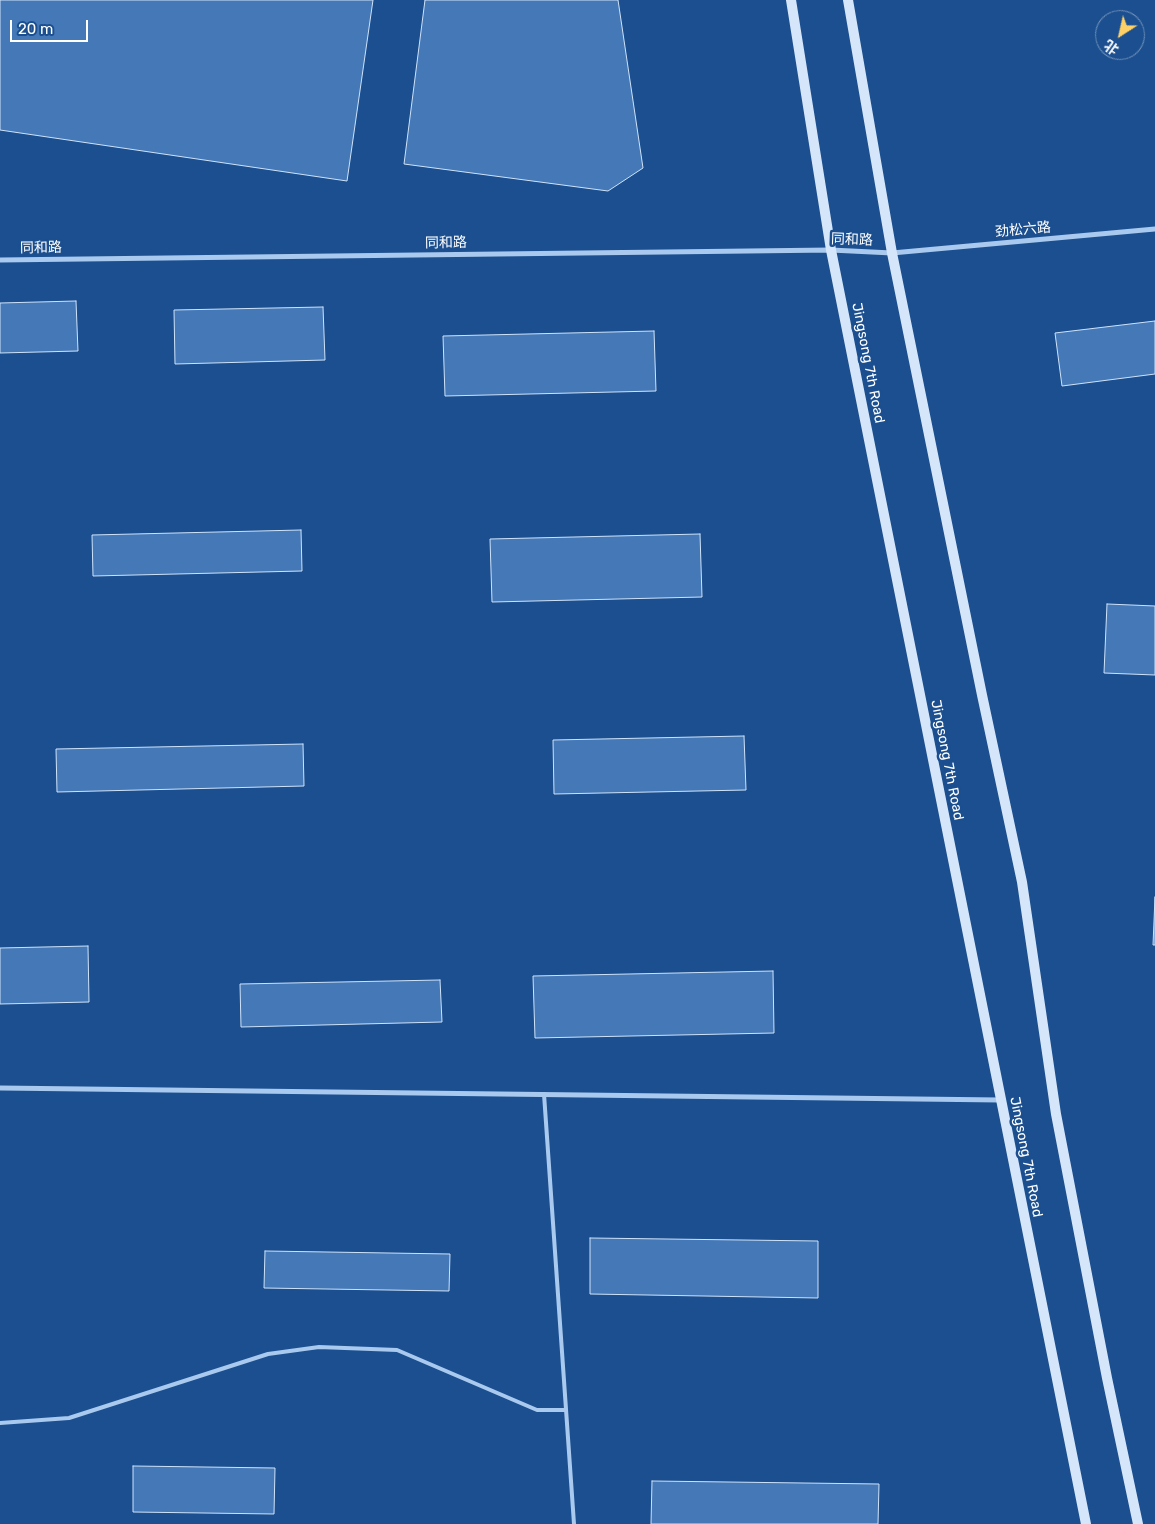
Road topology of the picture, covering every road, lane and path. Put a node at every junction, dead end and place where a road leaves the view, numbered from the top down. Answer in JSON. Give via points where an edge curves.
{"nodes":[{"id":1,"x":791,"y":0,"type":"edge"},
{"id":2,"x":848,"y":0,"type":"edge"},
{"id":3,"x":1155,"y":229,"type":"edge"},
{"id":4,"x":831,"y":250,"type":"junction"},
{"id":5,"x":892,"y":253,"type":"junction"},
{"id":6,"x":0,"y":260,"type":"edge"},
{"id":7,"x":0,"y":1088,"type":"edge"},
{"id":8,"x":544,"y":1094,"type":"junction"},
{"id":9,"x":1000,"y":1100,"type":"junction"},
{"id":10,"x":566,"y":1410,"type":"junction"},
{"id":11,"x":0,"y":1423,"type":"edge"},
{"id":12,"x":574,"y":1524,"type":"edge"},
{"id":13,"x":1086,"y":1524,"type":"edge"},
{"id":14,"x":1138,"y":1524,"type":"edge"}],
"edges":[{"from":1,"to":4,"type":"main road","name":"Jingsong 7th Road"},
{"from":2,"to":5,"type":"main road"},
{"from":3,"to":5,"type":"street","name":"劲松六路"},
{"from":4,"to":5,"type":"street","name":"同和路"},
{"from":4,"to":6,"type":"street","name":"同和路"},
{"from":4,"to":9,"type":"main road","name":"Jingsong 7th Road"},
{"from":5,"to":14,"type":"main road","via":[[1022,882],[1056,1114],[1106,1378]]},
{"from":7,"to":8,"type":"street"},
{"from":8,"to":9,"type":"street"},
{"from":8,"to":10,"type":"lane"},
{"from":9,"to":13,"type":"main road","name":"Jingsong 7th Road"},
{"from":10,"to":11,"type":"lane","via":[[537,1410],[397,1350],[319,1347],[268,1354],[69,1418]]},
{"from":10,"to":12,"type":"lane"}]}
